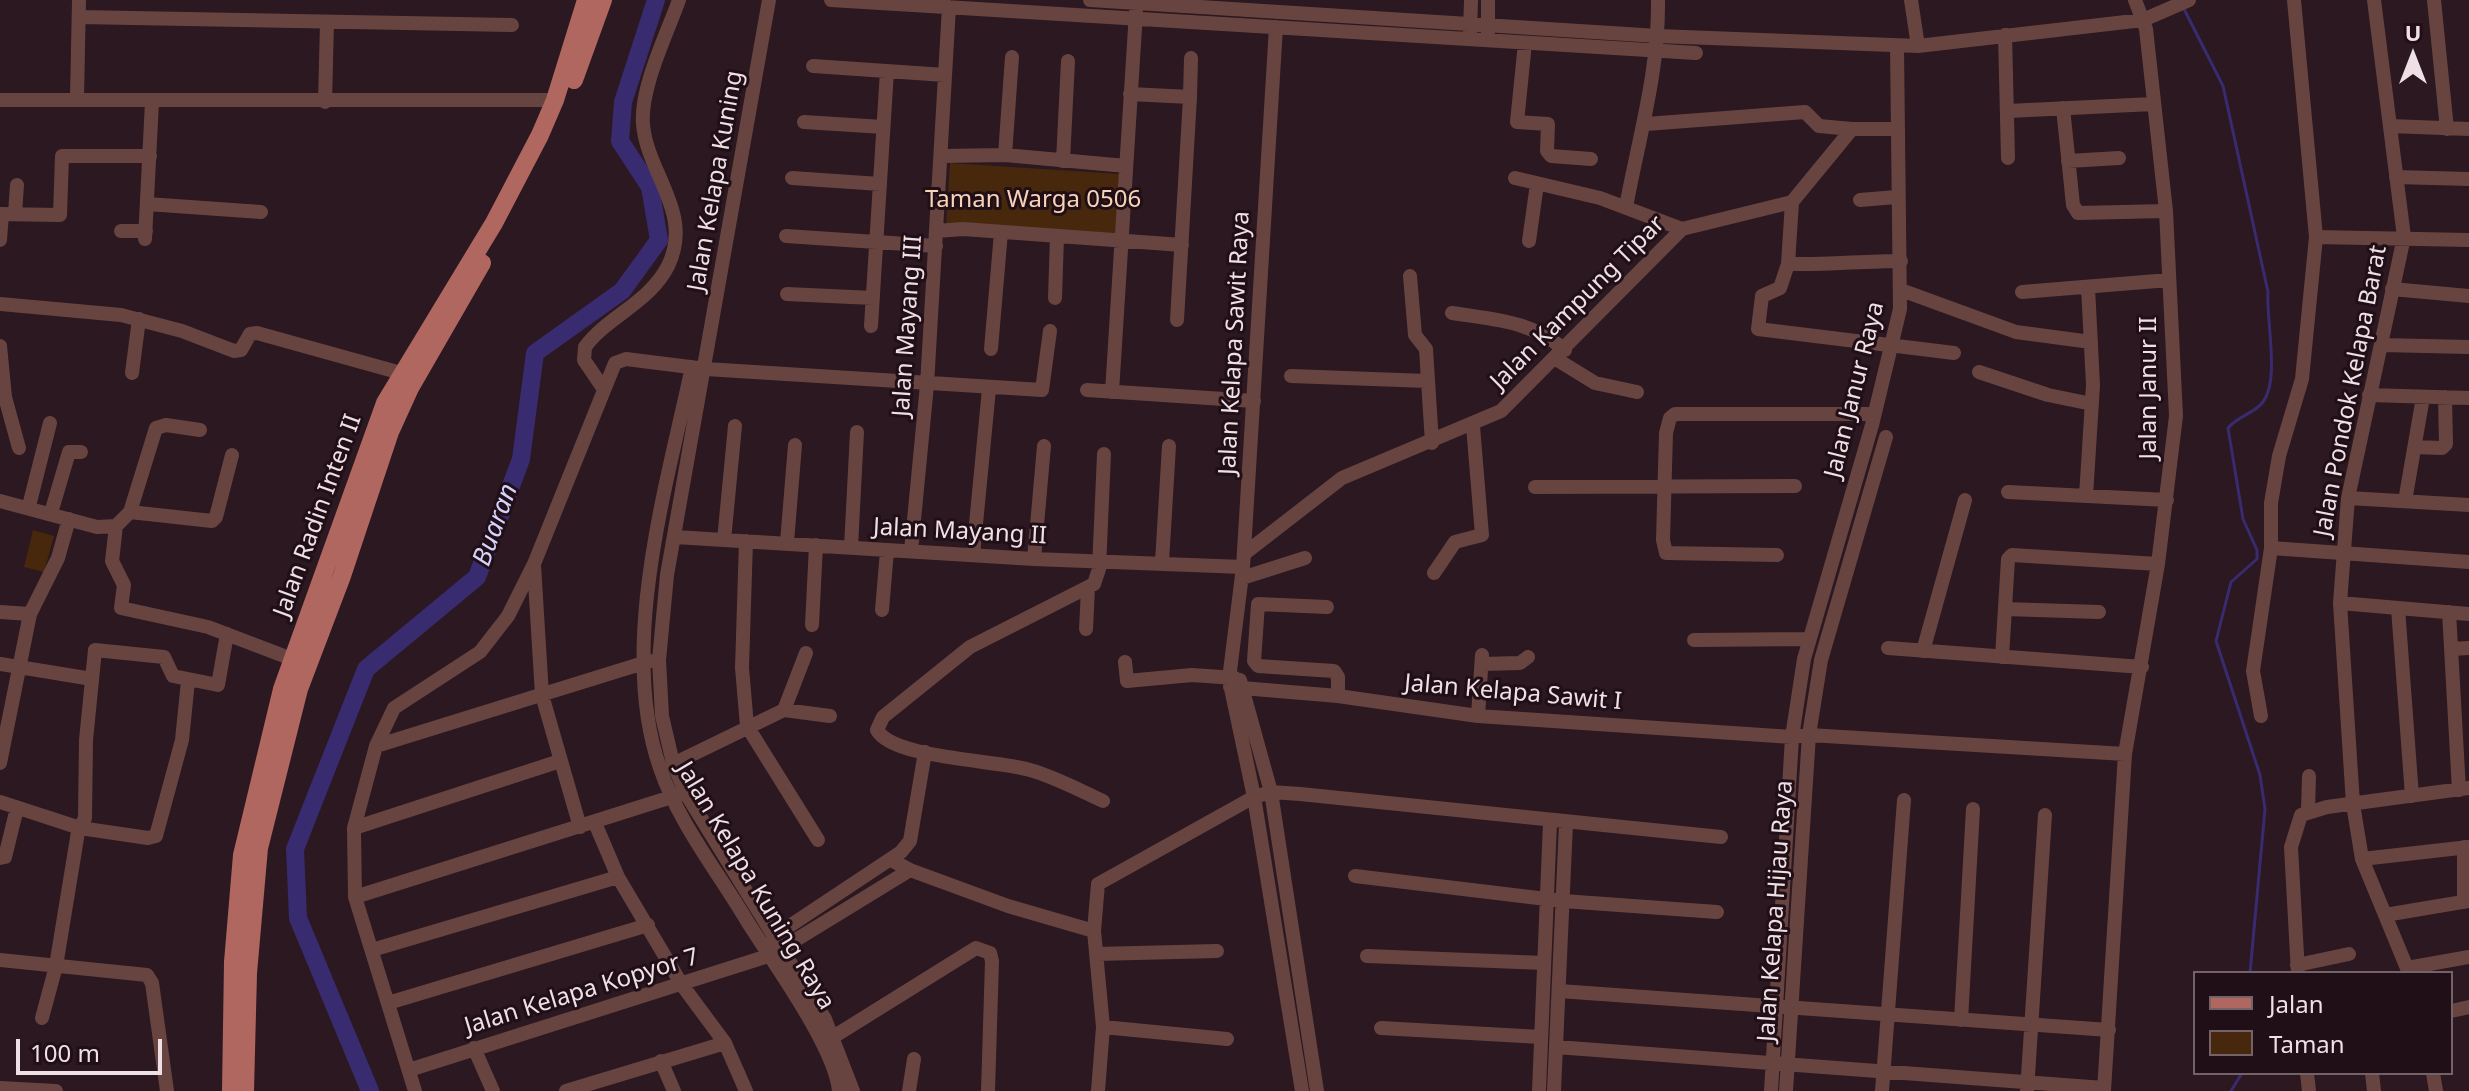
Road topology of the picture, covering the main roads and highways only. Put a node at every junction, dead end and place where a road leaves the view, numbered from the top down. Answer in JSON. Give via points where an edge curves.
{"nodes":[{"id":1,"x":586,"y":0,"type":"edge"},
{"id":2,"x":603,"y":0,"type":"edge"},
{"id":3,"x":231,"y":1091,"type":"edge"},
{"id":4,"x":245,"y":1091,"type":"edge"}],
"edges":[{"from":1,"to":3,"type":"main road","name":"Jalan Radin Inten II","via":[[555,100],[508,199],[401,373],[372,435],[292,659],[245,837],[234,951]]},
{"from":2,"to":4,"type":"main road","name":"Jalan Radin Inten II","via":[[546,152],[390,432],[299,689],[259,848]]}]}
